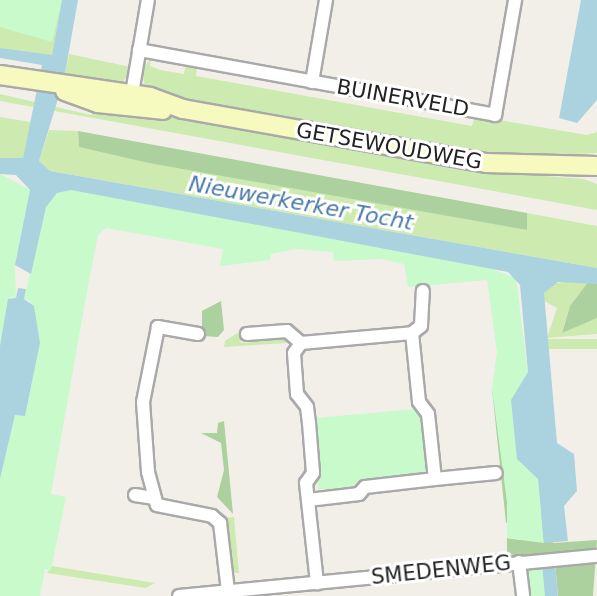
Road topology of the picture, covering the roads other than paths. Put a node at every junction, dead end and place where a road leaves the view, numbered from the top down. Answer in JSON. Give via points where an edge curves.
{"nodes":[{"id":1,"x":148,"y":0,"type":"edge"},
{"id":2,"x":326,"y":0,"type":"edge"},
{"id":3,"x":515,"y":0,"type":"edge"},
{"id":4,"x":139,"y":50,"type":"junction"},
{"id":5,"x":0,"y":75,"type":"edge"},
{"id":6,"x":312,"y":82,"type":"junction"},
{"id":7,"x":130,"y":101,"type":"junction"},
{"id":8,"x":597,"y":166,"type":"edge"},
{"id":9,"x":423,"y":291,"type":"dead end"},
{"id":10,"x":412,"y":333,"type":"junction"},
{"id":11,"x":198,"y":334,"type":"dead end"},
{"id":12,"x":247,"y":334,"type":"dead end"},
{"id":13,"x":301,"y":343,"type":"junction"},
{"id":14,"x":496,"y":473,"type":"dead end"},
{"id":15,"x":435,"y":479,"type":"junction"},
{"id":16,"x":135,"y":495,"type":"dead end"},
{"id":17,"x":153,"y":498,"type":"junction"},
{"id":18,"x":308,"y":500,"type":"junction"},
{"id":19,"x":597,"y":556,"type":"edge"},
{"id":20,"x":519,"y":562,"type":"junction"},
{"id":21,"x":317,"y":583,"type":"junction"},
{"id":22,"x":228,"y":591,"type":"junction"},
{"id":23,"x":179,"y":596,"type":"edge"},
{"id":24,"x":523,"y":596,"type":"edge"}],
"edges":[{"from":1,"to":4,"type":"street"},
{"from":2,"to":6,"type":"street","name":"BUINERVELD"},
{"from":3,"to":6,"type":"street","name":"BUINERVELD","via":[[495,115]]},
{"from":4,"to":6,"type":"street","name":"BUINERVELD"},
{"from":4,"to":7,"type":"street"},
{"from":5,"to":7,"type":"main road","name":"GETSEWOUDWEG"},
{"from":7,"to":8,"type":"main road","name":"GETSEWOUDWEG","via":[[486,163]]},
{"from":9,"to":10,"type":"street","via":[[421,326]]},
{"from":10,"to":13,"type":"street"},
{"from":10,"to":15,"type":"street","via":[[419,402],[428,414]]},
{"from":11,"to":17,"type":"street","via":[[158,327],[143,402]]},
{"from":12,"to":13,"type":"street","via":[[287,331]]},
{"from":13,"to":18,"type":"street","via":[[294,353],[297,394],[307,407],[309,423],[313,473],[306,483]]},
{"from":14,"to":15,"type":"street"},
{"from":15,"to":18,"type":"street","via":[[365,487],[359,494]]},
{"from":16,"to":17,"type":"street"},
{"from":17,"to":22,"type":"street","via":[[173,510],[212,516],[220,523]]},
{"from":18,"to":21,"type":"street"},
{"from":19,"to":20,"type":"street","name":"SMEDENWEG"},
{"from":20,"to":21,"type":"street","name":"SMEDENWEG"},
{"from":20,"to":24,"type":"street"},
{"from":21,"to":22,"type":"street","name":"SMEDENWEG"},
{"from":22,"to":23,"type":"street","name":"SMEDENWEG"}]}
